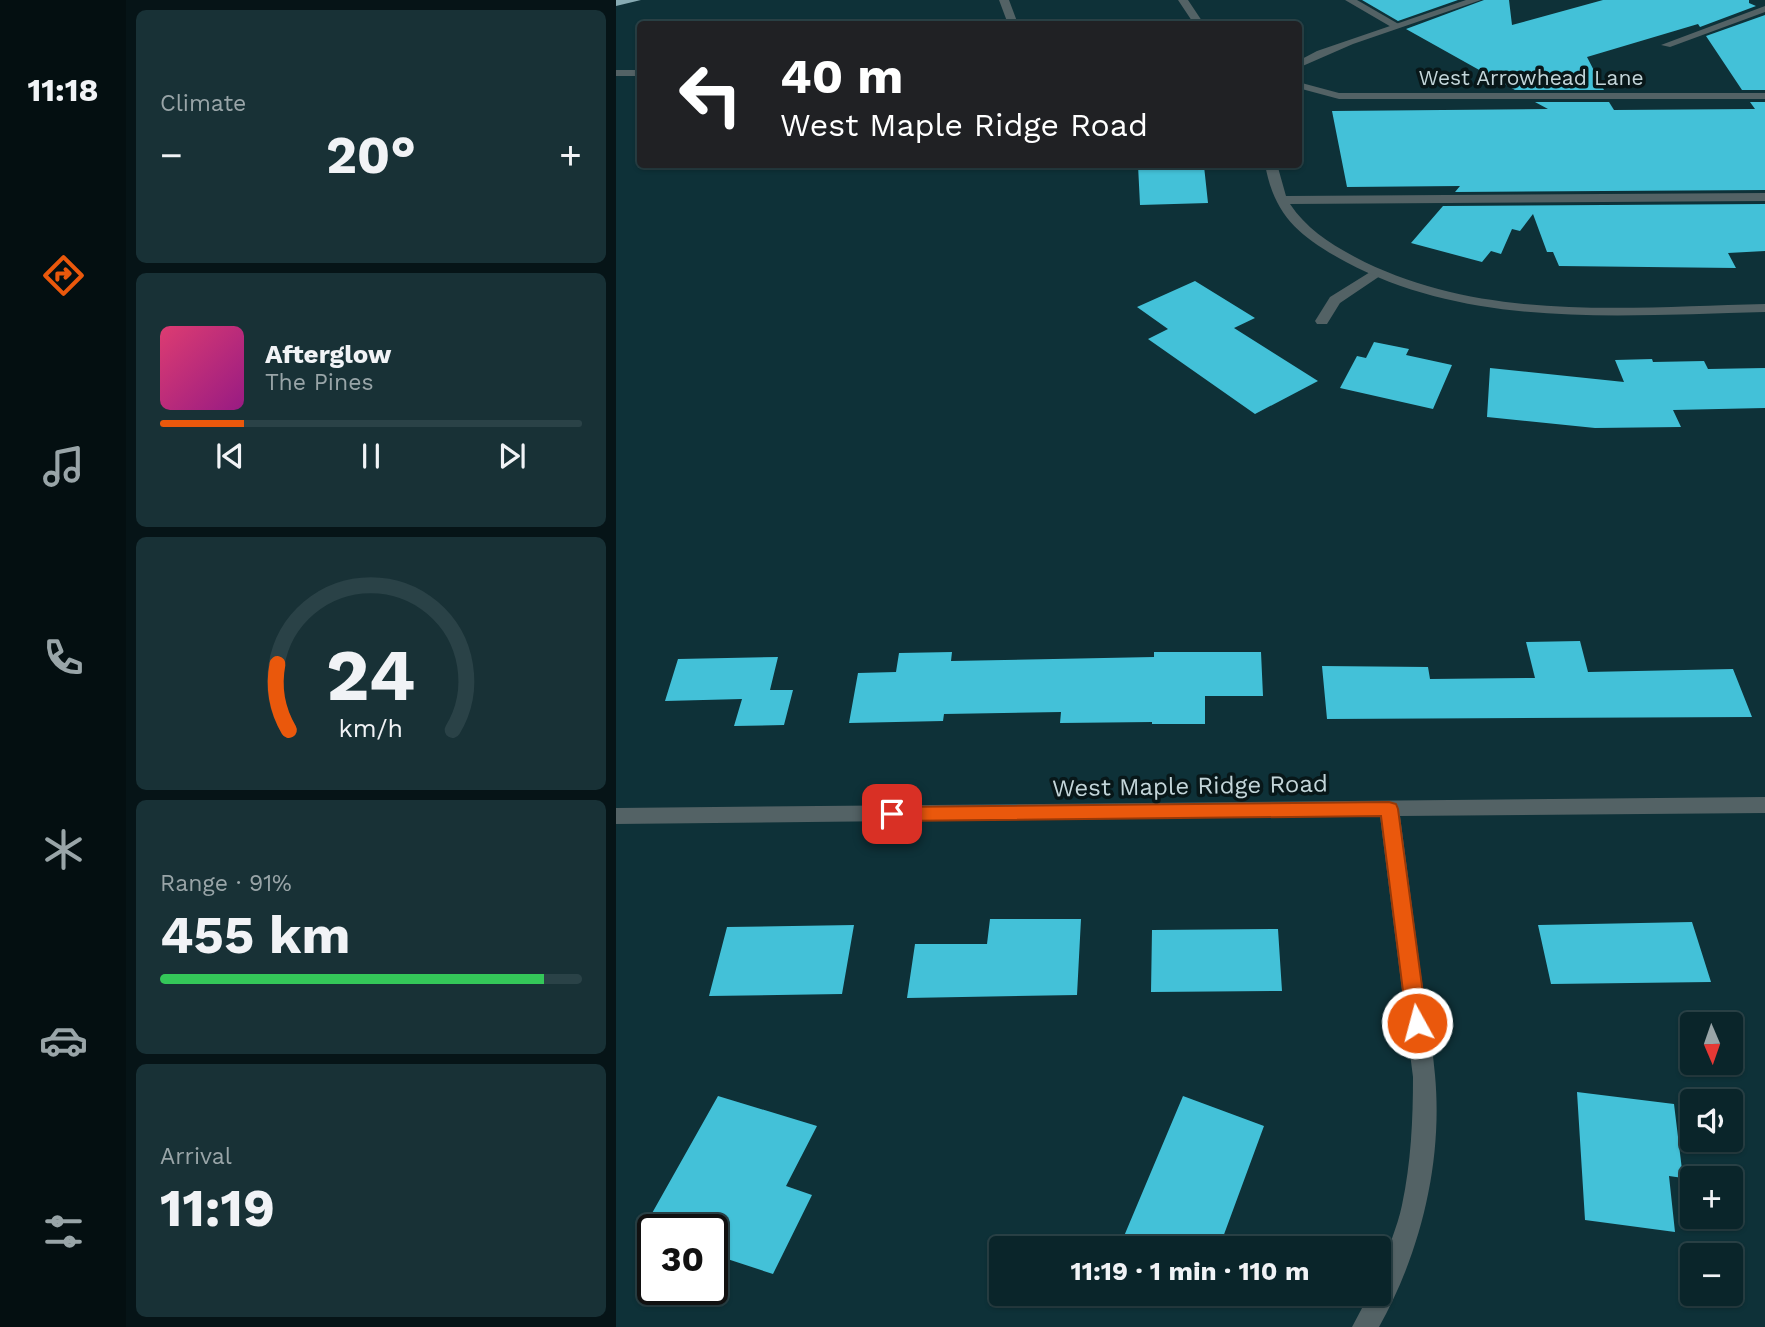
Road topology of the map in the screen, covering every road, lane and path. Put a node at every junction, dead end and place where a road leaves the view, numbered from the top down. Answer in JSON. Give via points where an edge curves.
{"nodes":[{"id":1,"x":635,"y":0,"type":"edge"},
{"id":2,"x":1004,"y":0,"type":"edge"},
{"id":3,"x":1183,"y":0,"type":"edge"},
{"id":4,"x":1350,"y":0,"type":"edge"},
{"id":5,"x":1476,"y":0,"type":"edge"},
{"id":6,"x":616,"y":3,"type":"edge"},
{"id":7,"x":1765,"y":9,"type":"edge"},
{"id":8,"x":1012,"y":21,"type":"edge"},
{"id":9,"x":1197,"y":21,"type":"edge"},
{"id":10,"x":1397,"y":26,"type":"junction"},
{"id":11,"x":1665,"y":45,"type":"dead end"},
{"id":12,"x":1302,"y":63,"type":"edge"},
{"id":13,"x":616,"y":73,"type":"edge"},
{"id":14,"x":637,"y":73,"type":"edge"},
{"id":15,"x":1302,"y":86,"type":"edge"},
{"id":16,"x":1765,"y":96,"type":"edge"},
{"id":17,"x":1271,"y":168,"type":"edge"},
{"id":18,"x":1765,"y":197,"type":"edge"},
{"id":19,"x":1280,"y":200,"type":"junction"},
{"id":20,"x":1375,"y":273,"type":"junction"},
{"id":21,"x":1765,"y":308,"type":"edge"},
{"id":22,"x":1322,"y":321,"type":"dead end"},
{"id":23,"x":1765,"y":805,"type":"edge"},
{"id":24,"x":1389,"y":809,"type":"junction"},
{"id":25,"x":616,"y":816,"type":"edge"},
{"id":26,"x":1364,"y":1327,"type":"edge"}],
"edges":[{"from":1,"to":6,"type":"highway"},
{"from":2,"to":8,"type":"street"},
{"from":3,"to":9,"type":"street"},
{"from":4,"to":10,"type":"street"},
{"from":5,"to":10,"type":"street"},
{"from":7,"to":11,"type":"street"},
{"from":10,"to":12,"type":"street"},
{"from":13,"to":14,"type":"street"},
{"from":15,"to":16,"type":"street","name":"West Arrowhead Lane","via":[[1339,96]]},
{"from":17,"to":19,"type":"street"},
{"from":18,"to":19,"type":"street"},
{"from":19,"to":20,"type":"street","via":[[1320,242]]},
{"from":20,"to":21,"type":"street","via":[[1451,297],[1546,310]]},
{"from":20,"to":22,"type":"street","via":[[1335,300]]},
{"from":23,"to":24,"type":"street","name":"West Maple Ridge Road"},
{"from":24,"to":25,"type":"street","name":"West Maple Ridge Road"},
{"from":24,"to":26,"type":"street","via":[[1426,1119],[1415,1200],[1397,1266]]}]}
